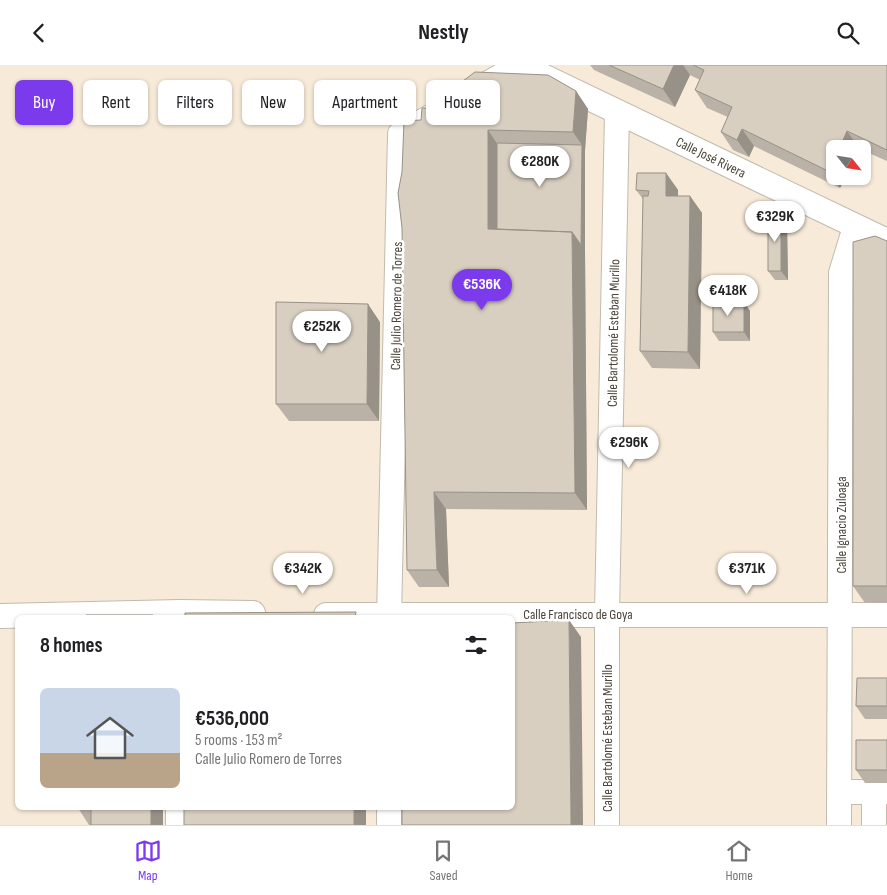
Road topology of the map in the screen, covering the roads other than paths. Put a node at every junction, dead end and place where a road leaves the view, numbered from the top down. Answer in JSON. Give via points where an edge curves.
{"nodes":[{"id":1,"x":520,"y":65,"type":"edge"},
{"id":2,"x":617,"y":112,"type":"junction"},
{"id":3,"x":855,"y":227,"type":"junction"},
{"id":4,"x":887,"y":241,"type":"edge"},
{"id":5,"x":607,"y":613,"type":"junction"},
{"id":6,"x":180,"y":615,"type":"edge"},
{"id":7,"x":322,"y":615,"type":"edge"},
{"id":8,"x":389,"y":615,"type":"edge"},
{"id":9,"x":498,"y":615,"type":"edge"},
{"id":10,"x":841,"y":615,"type":"junction"},
{"id":11,"x":887,"y":615,"type":"edge"},
{"id":12,"x":0,"y":616,"type":"edge"},
{"id":13,"x":15,"y":616,"type":"edge"},
{"id":14,"x":839,"y":792,"type":"junction"},
{"id":15,"x":881,"y":792,"type":"edge"},
{"id":16,"x":178,"y":810,"type":"edge"},
{"id":17,"x":389,"y":810,"type":"edge"},
{"id":18,"x":178,"y":825,"type":"edge"},
{"id":19,"x":389,"y":825,"type":"edge"},
{"id":20,"x":607,"y":825,"type":"edge"},
{"id":21,"x":839,"y":825,"type":"edge"},
{"id":22,"x":874,"y":825,"type":"edge"}],
"edges":[{"from":1,"to":2,"type":"street","name":"Calle José Rivera"},
{"from":1,"to":8,"type":"street","name":"Calle Julio Romero de Torres","via":[[400,134]]},
{"from":2,"to":3,"type":"street","name":"Calle José Rivera"},
{"from":2,"to":5,"type":"street","name":"Calle Bartolomé Esteban Murillo"},
{"from":3,"to":4,"type":"street","name":"Calle José Rivera"},
{"from":3,"to":10,"type":"street","name":"Calle Ignacio Zuloaga","via":[[841,273]]},
{"from":5,"to":9,"type":"street","name":"Calle Francisco de Goya"},
{"from":5,"to":10,"type":"street","name":"Calle Francisco de Goya"},
{"from":5,"to":20,"type":"street","name":"Calle Bartolomé Esteban Murillo"},
{"from":6,"to":7,"type":"street","name":"Calle Francisco de Goya"},
{"from":10,"to":11,"type":"street","name":"Calle Francisco de Goya"},
{"from":10,"to":14,"type":"street","name":"Calle Ignacio Zuloaga"},
{"from":12,"to":13,"type":"street","name":"Calle Francisco de Goya"},
{"from":14,"to":15,"type":"street"},
{"from":14,"to":21,"type":"street","name":"Calle Ignacio Zuloaga"},
{"from":15,"to":22,"type":"street"},
{"from":16,"to":18,"type":"street"},
{"from":17,"to":19,"type":"street"}]}
